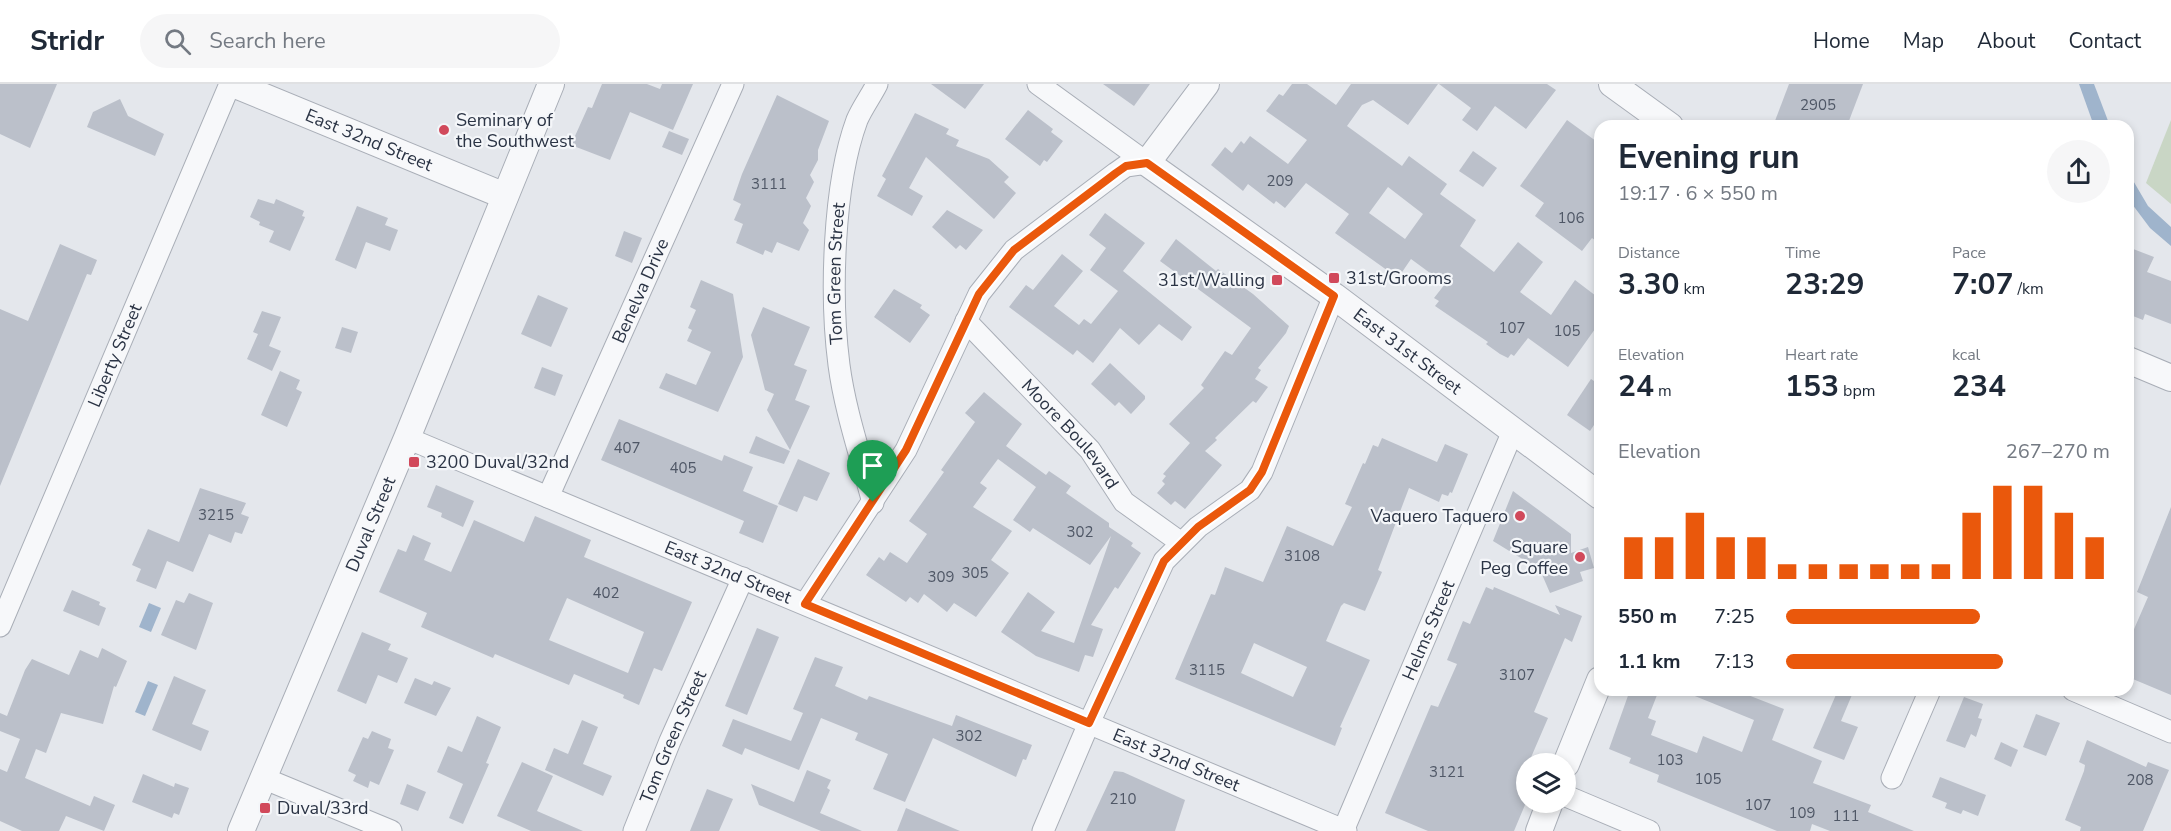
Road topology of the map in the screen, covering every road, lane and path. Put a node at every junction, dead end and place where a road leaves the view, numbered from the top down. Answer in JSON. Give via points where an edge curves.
{"nodes":[{"id":1,"x":232,"y":84,"type":"edge"},
{"id":2,"x":551,"y":84,"type":"edge"},
{"id":3,"x":733,"y":84,"type":"edge"},
{"id":4,"x":877,"y":84,"type":"edge"},
{"id":5,"x":1038,"y":84,"type":"edge"},
{"id":6,"x":1206,"y":84,"type":"edge"},
{"id":7,"x":1612,"y":84,"type":"edge"},
{"id":8,"x":1662,"y":120,"type":"edge"},
{"id":9,"x":1147,"y":163,"type":"junction"},
{"id":10,"x":505,"y":196,"type":"junction"},
{"id":11,"x":1334,"y":296,"type":"junction"},
{"id":12,"x":966,"y":321,"type":"junction"},
{"id":13,"x":2134,"y":363,"type":"edge"},
{"id":14,"x":2171,"y":378,"type":"edge"},
{"id":15,"x":1513,"y":431,"type":"junction"},
{"id":16,"x":407,"y":438,"type":"junction"},
{"id":17,"x":1594,"y":492,"type":"edge"},
{"id":18,"x":548,"y":497,"type":"junction"},
{"id":19,"x":873,"y":502,"type":"junction"},
{"id":20,"x":1180,"y":542,"type":"junction"},
{"id":21,"x":743,"y":578,"type":"junction"},
{"id":22,"x":805,"y":604,"type":"junction"},
{"id":23,"x":0,"y":626,"type":"edge"},
{"id":24,"x":1594,"y":695,"type":"edge"},
{"id":25,"x":1927,"y":696,"type":"edge"},
{"id":26,"x":2087,"y":696,"type":"edge"},
{"id":27,"x":1089,"y":723,"type":"junction"},
{"id":28,"x":2171,"y":732,"type":"edge"},
{"id":29,"x":1570,"y":753,"type":"edge"},
{"id":30,"x":263,"y":778,"type":"junction"},
{"id":31,"x":1893,"y":778,"type":"dead end"},
{"id":32,"x":1576,"y":800,"type":"edge"},
{"id":33,"x":1546,"y":813,"type":"edge"},
{"id":34,"x":241,"y":831,"type":"edge"},
{"id":35,"x":391,"y":831,"type":"edge"},
{"id":36,"x":634,"y":831,"type":"edge"},
{"id":37,"x":1043,"y":831,"type":"edge"},
{"id":38,"x":1345,"y":831,"type":"edge"},
{"id":39,"x":1539,"y":831,"type":"edge"},
{"id":40,"x":1649,"y":831,"type":"edge"}],
"edges":[{"from":1,"to":10,"type":"street","name":"East 32nd Street"},
{"from":1,"to":23,"type":"street","name":"Liberty Street"},
{"from":2,"to":10,"type":"street","name":"Duval Street"},
{"from":3,"to":18,"type":"street","name":"Benelva Drive"},
{"from":4,"to":19,"type":"street","name":"Tom Green Street","via":[[857,120],[844,172],[836,239],[839,364]]},
{"from":5,"to":9,"type":"street","name":"East 31st Street"},
{"from":6,"to":9,"type":"street"},
{"from":7,"to":8,"type":"street"},
{"from":9,"to":11,"type":"street","name":"East 31st Street"},
{"from":9,"to":12,"type":"street","via":[[1126,166],[1014,250],[979,294]]},
{"from":10,"to":16,"type":"street","name":"Duval Street"},
{"from":11,"to":15,"type":"street","name":"East 31st Street"},
{"from":11,"to":20,"type":"street","via":[[1262,472],[1250,490]]},
{"from":12,"to":19,"type":"street","via":[[906,450]]},
{"from":12,"to":20,"type":"street","name":"Moore Boulevard","via":[[1090,450],[1124,502]]},
{"from":13,"to":14,"type":"street"},
{"from":15,"to":17,"type":"street","name":"East 31st Street"},
{"from":15,"to":38,"type":"street","name":"Helms Street"},
{"from":16,"to":18,"type":"street","name":"East 32nd Street"},
{"from":16,"to":30,"type":"street","name":"Duval Street"},
{"from":18,"to":21,"type":"street","name":"East 32nd Street"},
{"from":19,"to":22,"type":"street"},
{"from":20,"to":27,"type":"street","via":[[1164,561]]},
{"from":21,"to":22,"type":"street","name":"East 32nd Street"},
{"from":21,"to":36,"type":"street","name":"Tom Green Street"},
{"from":22,"to":27,"type":"street","name":"East 32nd Street"},
{"from":24,"to":29,"type":"street"},
{"from":25,"to":31,"type":"street"},
{"from":26,"to":28,"type":"street"},
{"from":27,"to":37,"type":"street"},
{"from":27,"to":38,"type":"street","name":"East 32nd Street"},
{"from":30,"to":34,"type":"street","name":"Duval Street"},
{"from":30,"to":35,"type":"street"},
{"from":32,"to":40,"type":"street"},
{"from":33,"to":39,"type":"street"}]}
